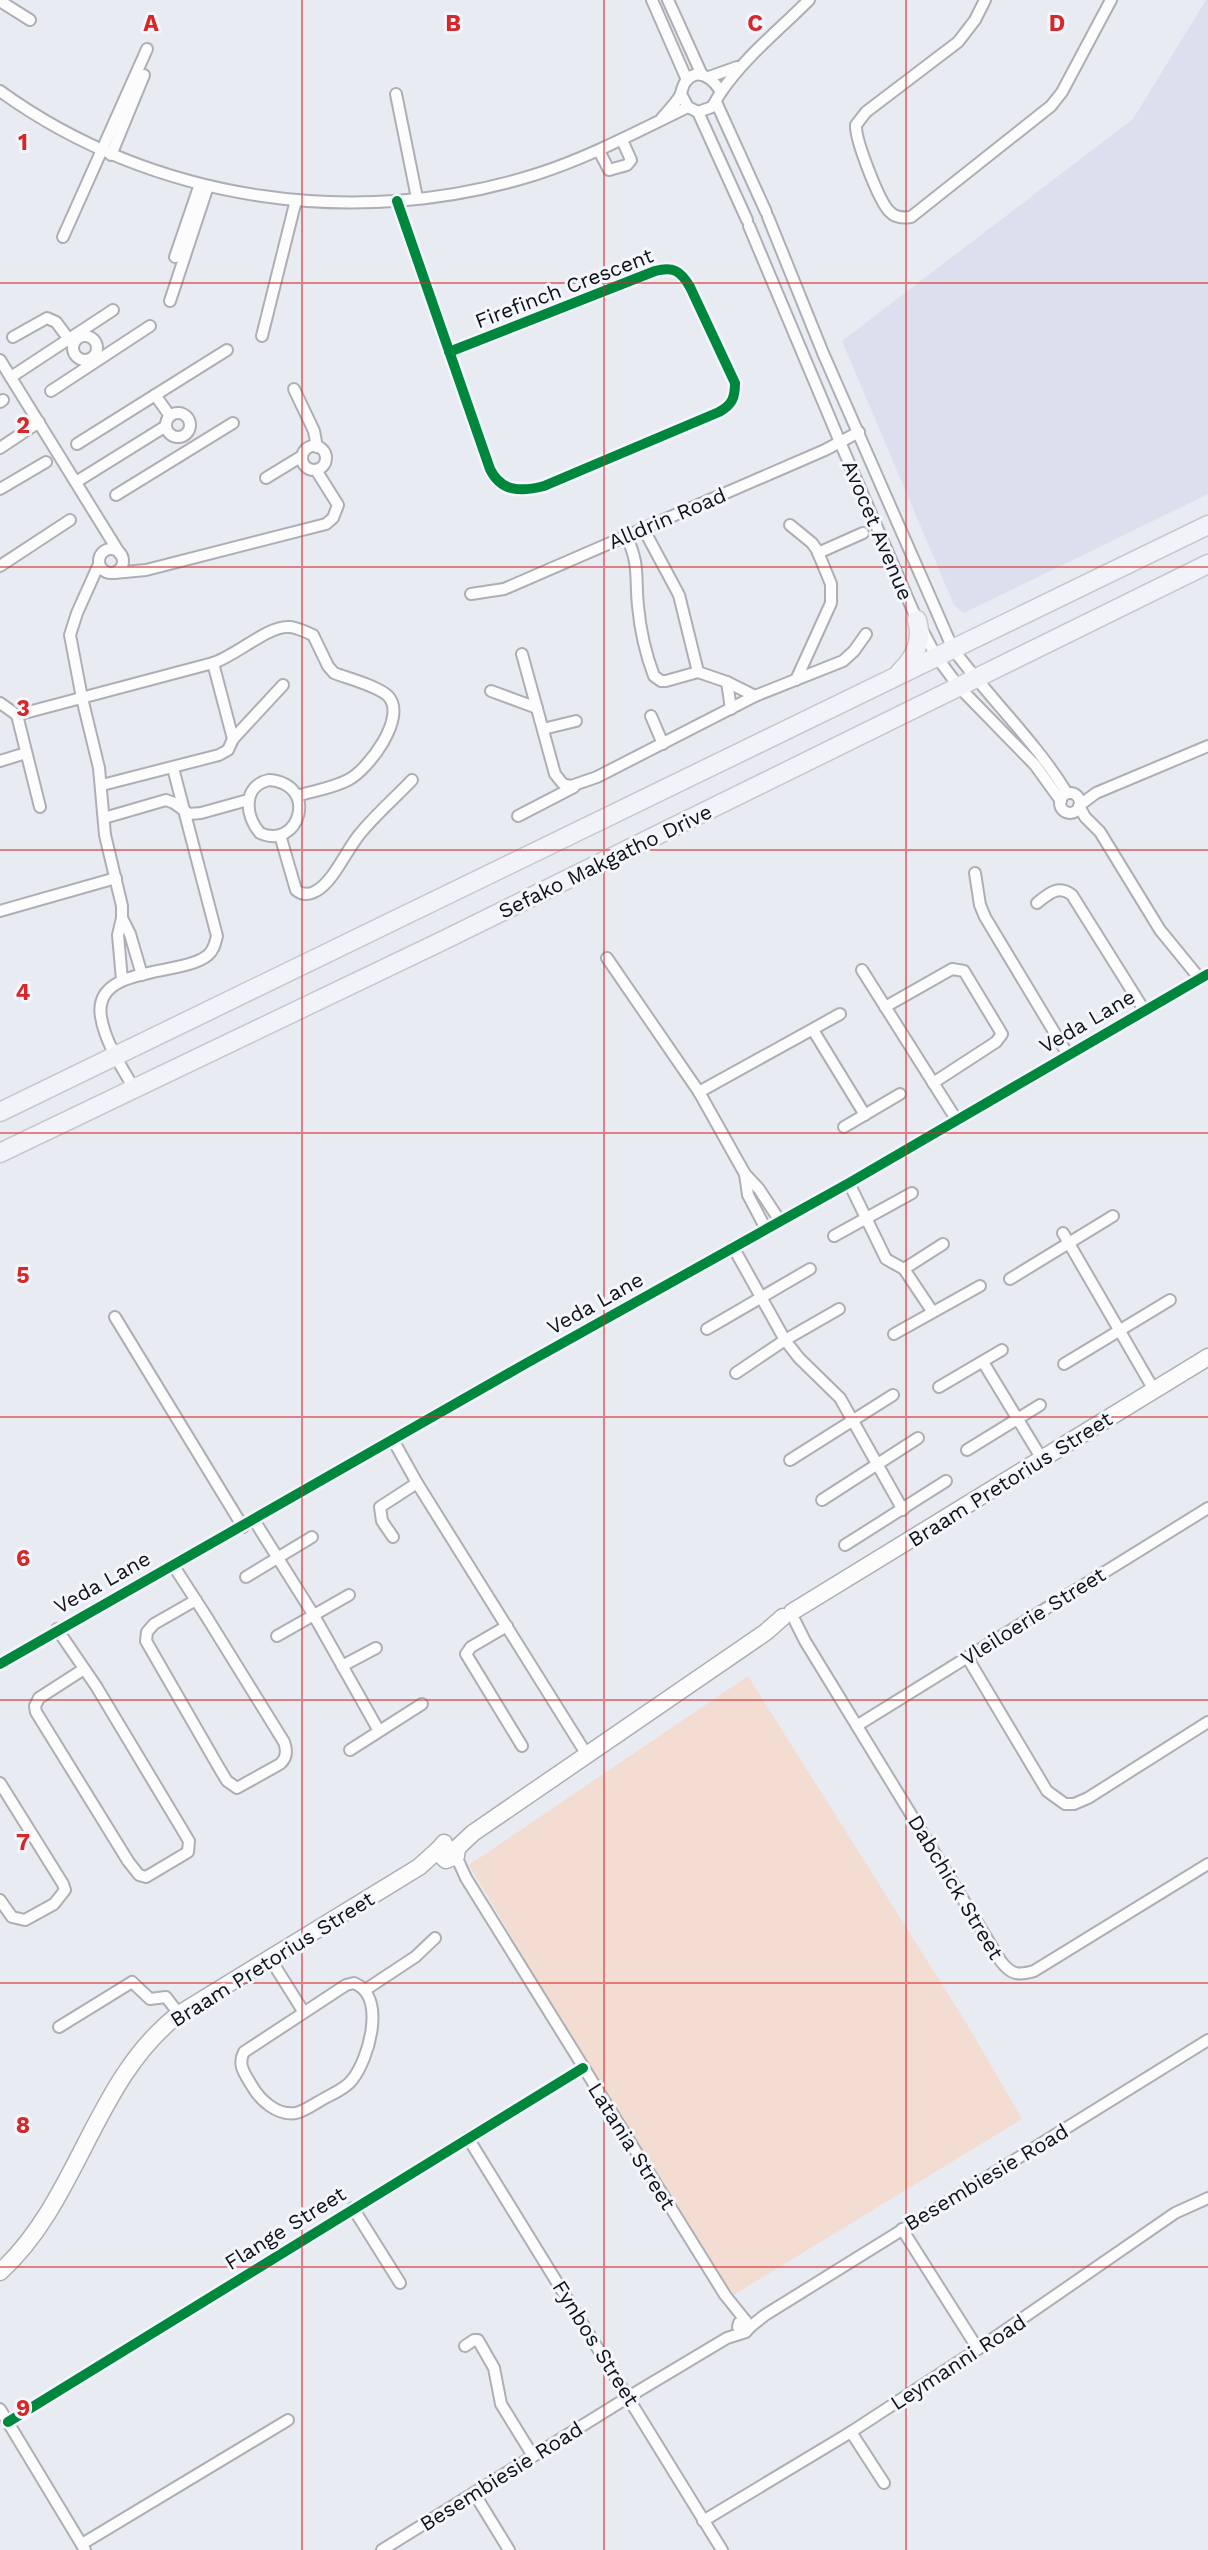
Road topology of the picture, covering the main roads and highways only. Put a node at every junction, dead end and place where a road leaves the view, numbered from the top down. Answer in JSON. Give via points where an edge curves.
{"nodes":[{"id":1,"x":1208,"y":525,"type":"edge"},
{"id":2,"x":1208,"y":564,"type":"edge"},
{"id":3,"x":917,"y":620,"type":"road end"},
{"id":4,"x":886,"y":682,"type":"junction"},
{"id":5,"x":0,"y":1112,"type":"edge"},
{"id":6,"x":0,"y":1153,"type":"edge"}],
"edges":[{"from":1,"to":4,"type":"main road","name":"Sefako Makgatho Drive"},
{"from":2,"to":6,"type":"main road","name":"Sefako Makgatho Drive"},
{"from":3,"to":4,"type":"main road","via":[[916,651],[902,671]]},
{"from":4,"to":5,"type":"main road","name":"Sefako Makgatho Drive"}]}
